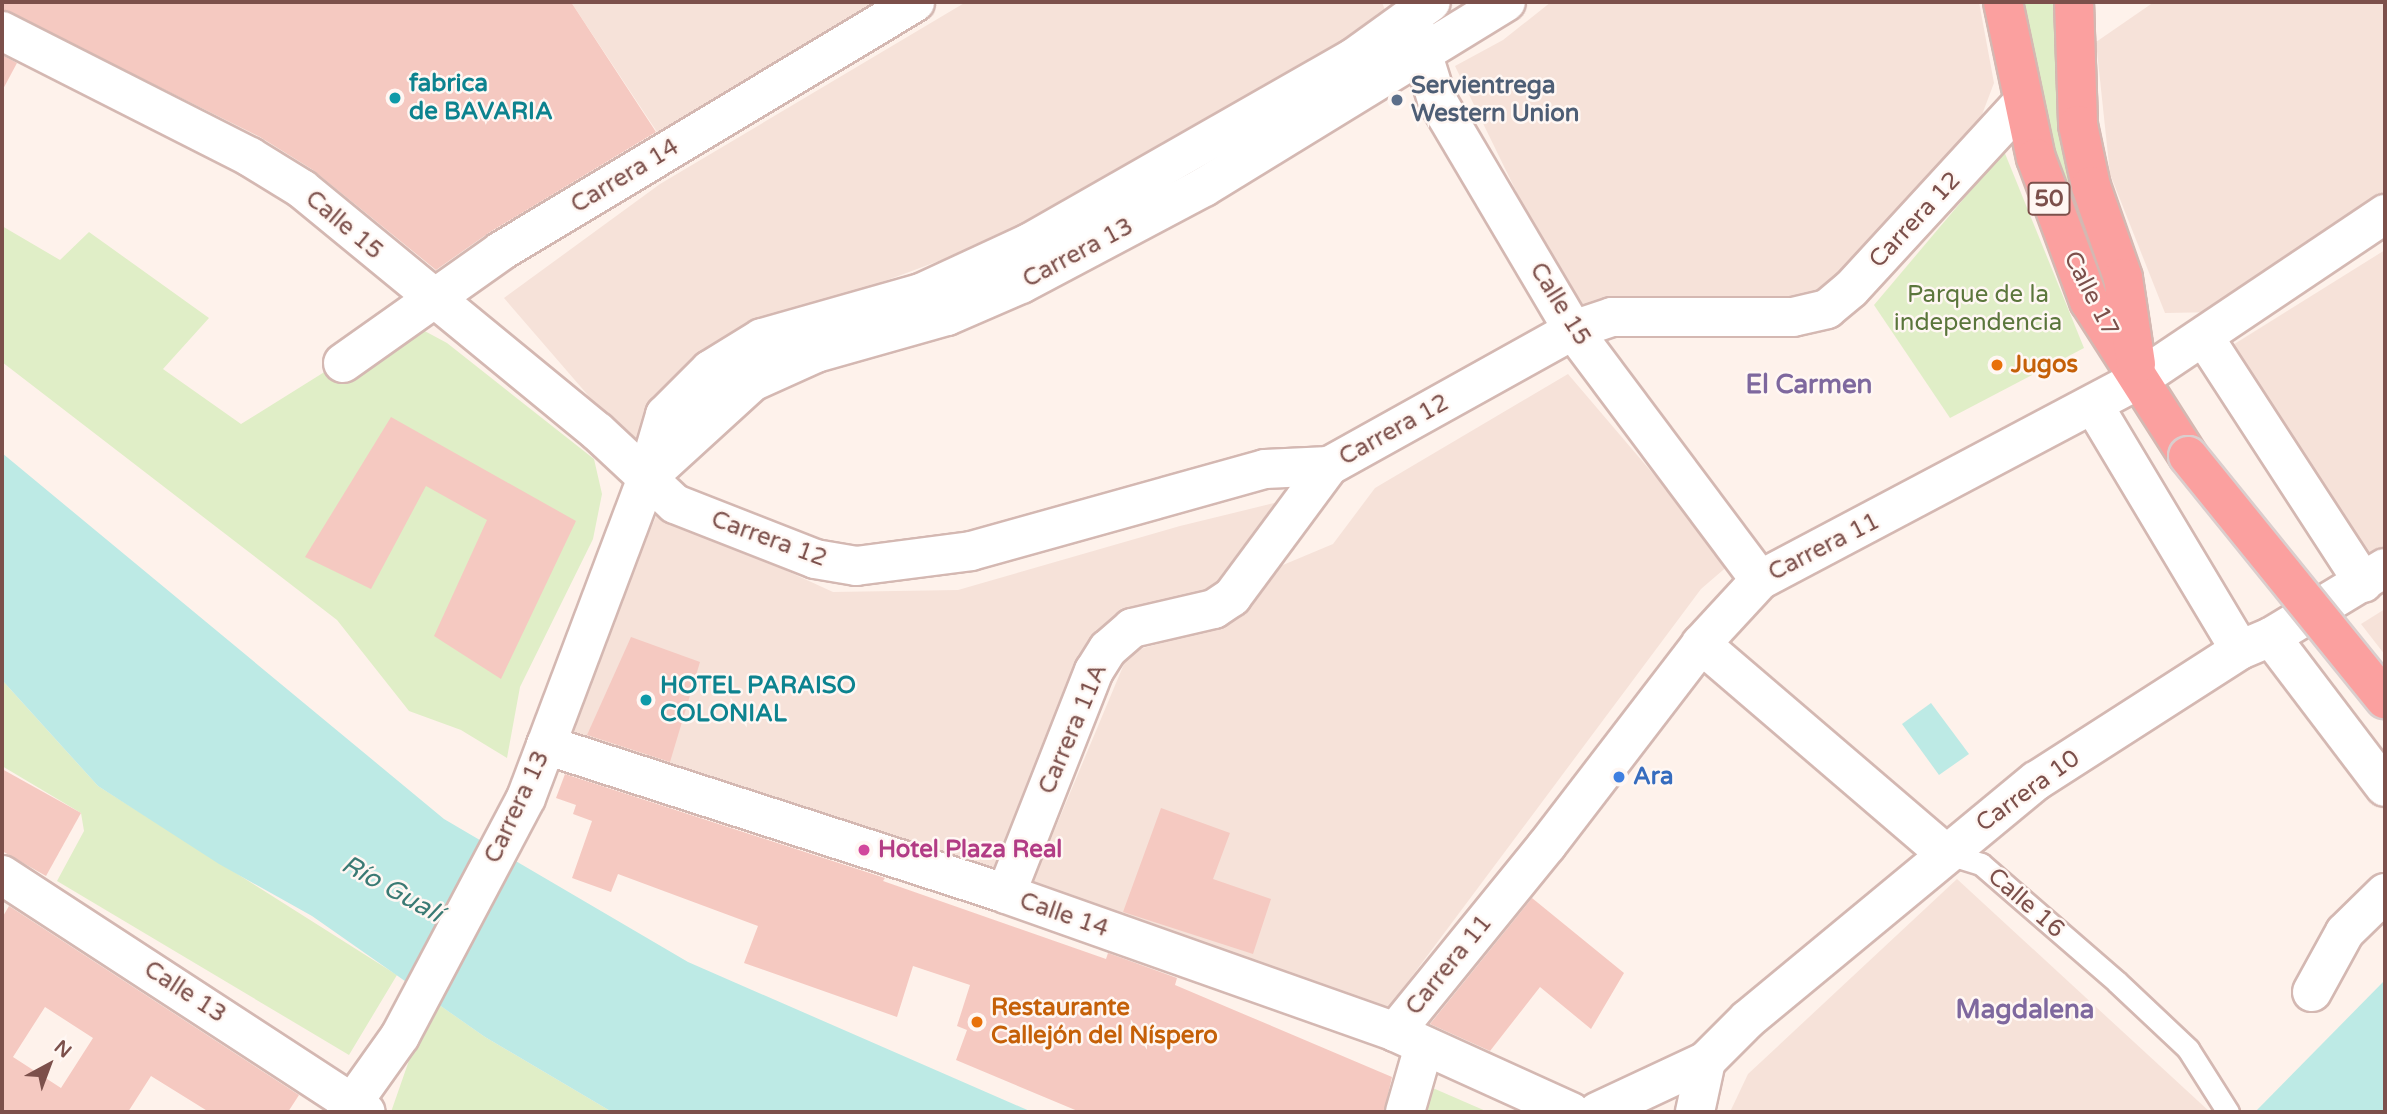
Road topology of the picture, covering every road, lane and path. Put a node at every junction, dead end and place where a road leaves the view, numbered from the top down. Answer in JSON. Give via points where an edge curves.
{"nodes":[{"id":1,"x":915,"y":2,"type":"edge"},
{"id":2,"x":1506,"y":2,"type":"edge"},
{"id":3,"x":2003,"y":2,"type":"edge"},
{"id":4,"x":1415,"y":6,"type":"edge"},
{"id":5,"x":2081,"y":7,"type":"edge"},
{"id":6,"x":2,"y":32,"type":"edge"},
{"id":7,"x":1425,"y":53,"type":"junction"},
{"id":8,"x":2023,"y":102,"type":"junction"},
{"id":9,"x":2385,"y":214,"type":"edge"},
{"id":10,"x":433,"y":298,"type":"junction"},
{"id":11,"x":1573,"y":330,"type":"junction"},
{"id":12,"x":2204,"y":337,"type":"junction"},
{"id":13,"x":343,"y":363,"type":"dead end"},
{"id":14,"x":2138,"y":380,"type":"junction"},
{"id":15,"x":2094,"y":406,"type":"junction"},
{"id":16,"x":1329,"y":466,"type":"junction"},
{"id":17,"x":646,"y":480,"type":"junction"},
{"id":18,"x":2375,"y":575,"type":"edge"},
{"id":19,"x":1760,"y":580,"type":"junction"},
{"id":20,"x":1701,"y":644,"type":"junction"},
{"id":21,"x":2255,"y":644,"type":"junction"},
{"id":22,"x":2385,"y":699,"type":"edge"},
{"id":23,"x":546,"y":745,"type":"junction"},
{"id":24,"x":2385,"y":787,"type":"edge"},
{"id":25,"x":1945,"y":853,"type":"junction"},
{"id":26,"x":4,"y":881,"type":"edge"},
{"id":27,"x":2385,"y":893,"type":"edge"},
{"id":28,"x":1006,"y":894,"type":"junction"},
{"id":29,"x":2312,"y":992,"type":"dead end"},
{"id":30,"x":1409,"y":1039,"type":"junction"},
{"id":31,"x":1706,"y":1061,"type":"junction"},
{"id":32,"x":355,"y":1109,"type":"edge"},
{"id":33,"x":1405,"y":1112,"type":"edge"},
{"id":34,"x":1571,"y":1112,"type":"edge"},
{"id":35,"x":1597,"y":1112,"type":"edge"},
{"id":36,"x":1695,"y":1112,"type":"edge"},
{"id":37,"x":2228,"y":1112,"type":"edge"}],
"edges":[{"from":1,"to":10,"type":"street","name":"Carrera 14","via":[[501,251]]},
{"from":2,"to":7,"type":"street","name":"Carrera 13"},
{"from":3,"to":8,"type":"highway","name":"Calle 17","number":"50"},
{"from":4,"to":7,"type":"street","name":"Calle 15"},
{"from":4,"to":17,"type":"street","name":"Carrera 13","via":[[1352,59],[1029,243],[921,293],[762,338],[710,370],[665,415]]},
{"from":5,"to":14,"type":"highway","name":"Calle 17","number":"50","via":[[2078,125],[2091,186],[2123,278]]},
{"from":6,"to":10,"type":"street","name":"Calle 15","via":[[250,157],[302,189]]},
{"from":7,"to":11,"type":"street","name":"Calle 15","via":[[1437,100]]},
{"from":7,"to":17,"type":"street","name":"Carrera 13","via":[[1204,187],[1021,285],[947,316],[816,353],[752,382]]},
{"from":8,"to":11,"type":"street","name":"Carrera 12","via":[[1851,289],[1827,309],[1793,317],[1612,317]]},
{"from":8,"to":14,"type":"highway","name":"Calle 17","number":"50","via":[[2057,222],[2089,301]]},
{"from":9,"to":12,"type":"street","name":"Carrera 11"},
{"from":10,"to":13,"type":"street","name":"Carrera 14"},
{"from":10,"to":17,"type":"street","name":"Calle 15","via":[[598,432]]},
{"from":11,"to":16,"type":"street","name":"Carrera 12"},
{"from":11,"to":19,"type":"street","name":"Calle 15"},
{"from":12,"to":14,"type":"street","name":"Carrera 11"},
{"from":12,"to":18,"type":"street"},
{"from":14,"to":15,"type":"street","name":"Carrera 11"},
{"from":14,"to":22,"type":"highway","name":"Calle 17","number":"50","bridge":true,"via":[[2188,456]]},
{"from":15,"to":19,"type":"street","name":"Carrera 11"},
{"from":15,"to":21,"type":"street"},
{"from":16,"to":17,"type":"street","name":"Carrera 12","via":[[1265,469],[971,551],[856,566],[815,559],[675,504]]},
{"from":16,"to":28,"type":"street","name":"Carrera 11A","via":[[1222,606],[1132,628],[1108,649],[1094,671]]},
{"from":17,"to":23,"type":"street","name":"Carrera 13"},
{"from":18,"to":21,"type":"street","name":"Carrera 10"},
{"from":19,"to":20,"type":"street","name":"Carrera 11"},
{"from":20,"to":25,"type":"street","name":"Calle 16"},
{"from":20,"to":30,"type":"street","name":"Carrera 11","via":[[1547,845]]},
{"from":21,"to":24,"type":"street"},
{"from":21,"to":25,"type":"street","name":"Carrera 10","via":[[2036,781]]},
{"from":23,"to":28,"type":"street","name":"Calle 14"},
{"from":23,"to":32,"type":"street","name":"Carrera 13","via":[[526,798],[400,1036]]},
{"from":25,"to":31,"type":"street","name":"Carrera 10","via":[[1748,1019]]},
{"from":25,"to":37,"type":"lane","name":"Calle 16","via":[[1981,864],[2117,982],[2188,1049]]},
{"from":26,"to":32,"type":"street","name":"Calle 13"},
{"from":27,"to":29,"type":"street","via":[[2345,932]]},
{"from":28,"to":30,"type":"street","name":"Calle 14"},
{"from":30,"to":33,"type":"street","name":"Carrera 11"},
{"from":30,"to":34,"type":"street","name":"Calle 14"},
{"from":31,"to":35,"type":"street","name":"Carrera 10"},
{"from":31,"to":36,"type":"street"}]}
